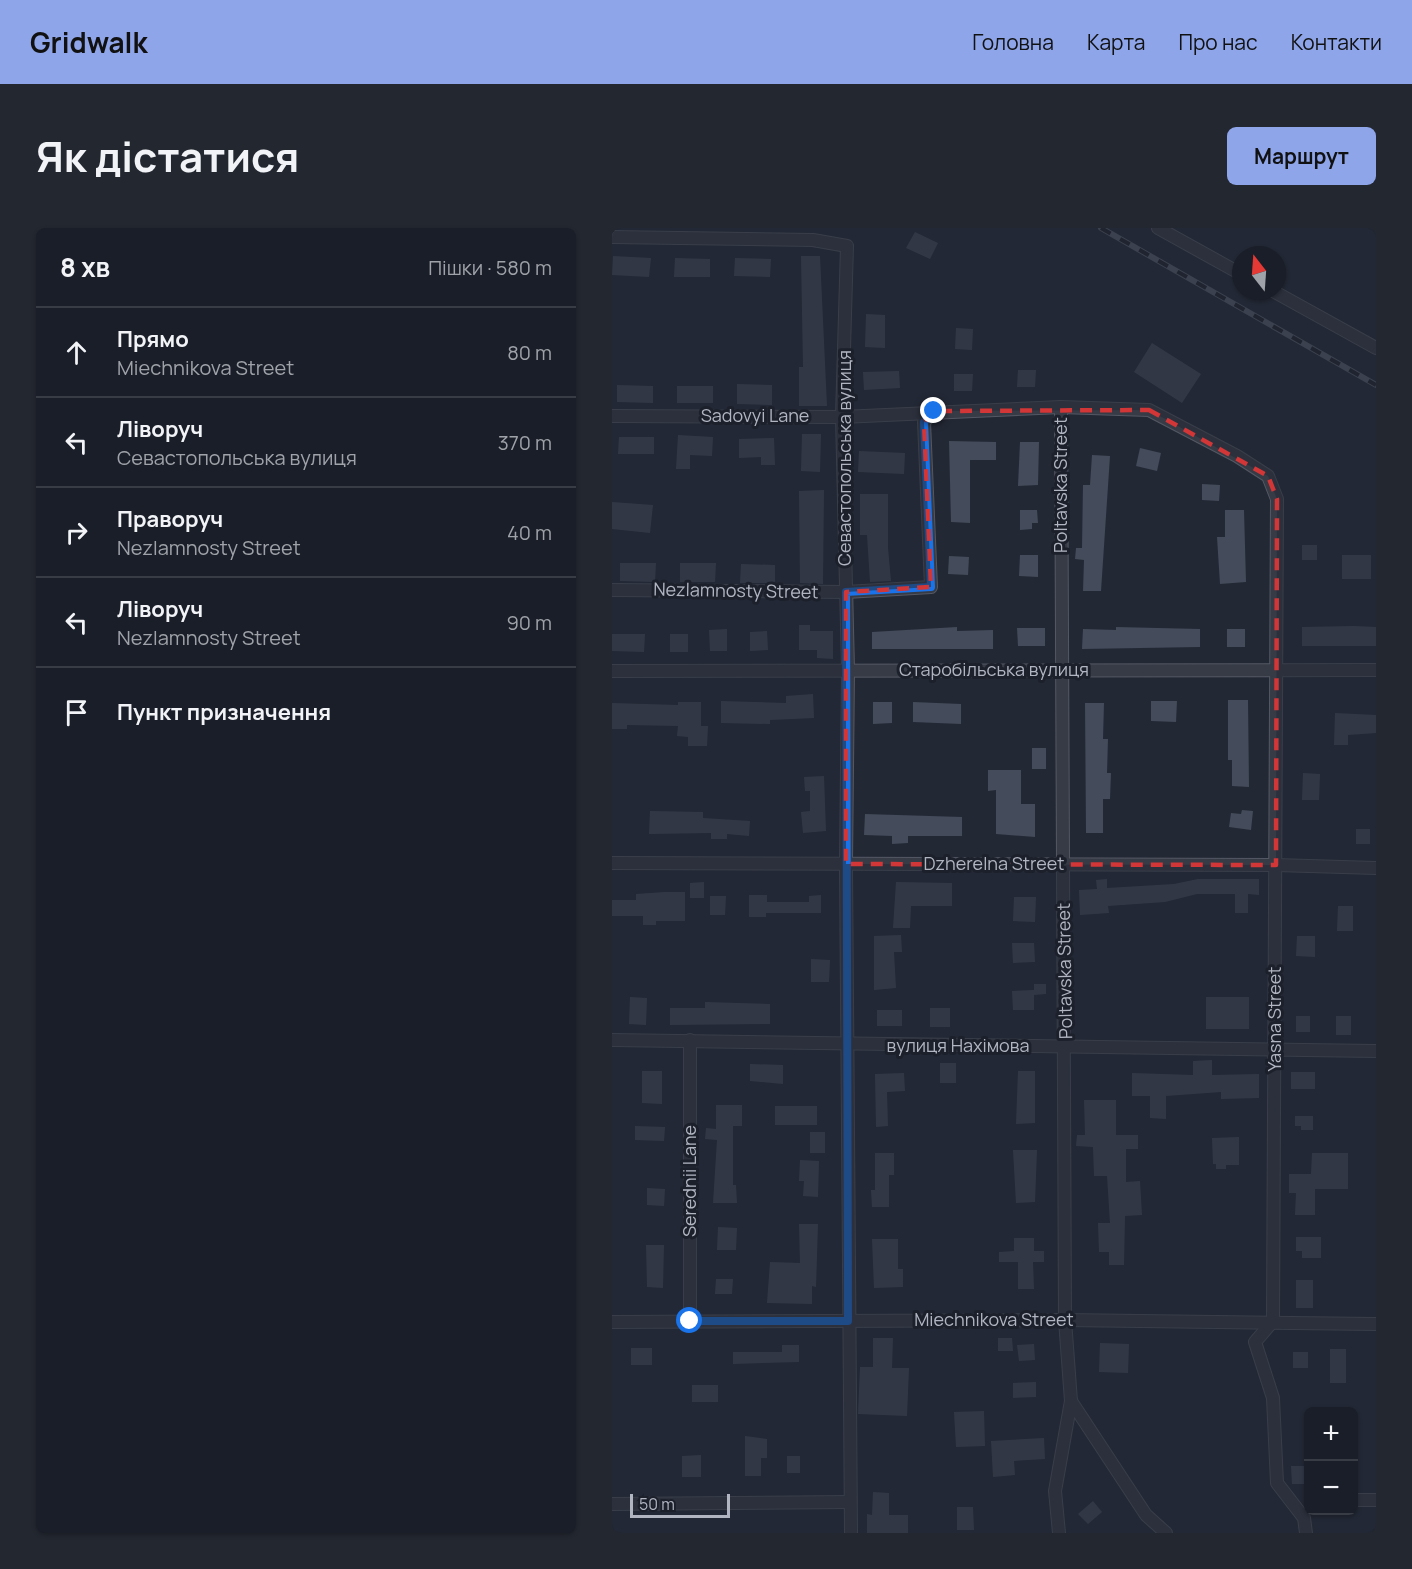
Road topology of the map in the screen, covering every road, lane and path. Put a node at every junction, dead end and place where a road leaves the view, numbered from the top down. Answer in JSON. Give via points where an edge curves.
{"nodes":[{"id":1,"x":1158,"y":228,"type":"edge"},
{"id":2,"x":612,"y":237,"type":"edge"},
{"id":3,"x":1232,"y":268,"type":"edge"},
{"id":4,"x":1286,"y":298,"type":"edge"},
{"id":5,"x":1376,"y":348,"type":"edge"},
{"id":6,"x":1061,"y":407,"type":"junction"},
{"id":7,"x":934,"y":411,"type":"junction"},
{"id":8,"x":612,"y":416,"type":"edge"},
{"id":9,"x":842,"y":417,"type":"junction"},
{"id":10,"x":1274,"y":486,"type":"joint"},
{"id":11,"x":612,"y":590,"type":"edge"},
{"id":12,"x":846,"y":592,"type":"junction"},
{"id":13,"x":848,"y":670,"type":"junction"},
{"id":14,"x":1061,"y":670,"type":"junction"},
{"id":15,"x":1275,"y":670,"type":"junction"},
{"id":16,"x":1376,"y":670,"type":"edge"},
{"id":17,"x":612,"y":671,"type":"edge"},
{"id":18,"x":612,"y":863,"type":"edge"},
{"id":19,"x":846,"y":864,"type":"junction"},
{"id":20,"x":1064,"y":865,"type":"junction"},
{"id":21,"x":1276,"y":865,"type":"junction"},
{"id":22,"x":1376,"y":868,"type":"edge"},
{"id":23,"x":612,"y":1040,"type":"edge"},
{"id":24,"x":690,"y":1040,"type":"junction"},
{"id":25,"x":848,"y":1046,"type":"junction"},
{"id":26,"x":1065,"y":1046,"type":"junction"},
{"id":27,"x":1275,"y":1048,"type":"junction"},
{"id":28,"x":1376,"y":1051,"type":"edge"},
{"id":29,"x":1065,"y":1320,"type":"junction"},
{"id":30,"x":690,"y":1321,"type":"junction"},
{"id":31,"x":848,"y":1321,"type":"junction"},
{"id":32,"x":1273,"y":1321,"type":"junction"},
{"id":33,"x":612,"y":1322,"type":"edge"},
{"id":34,"x":1376,"y":1324,"type":"edge"},
{"id":35,"x":1071,"y":1401,"type":"junction"},
{"id":36,"x":1358,"y":1500,"type":"edge"},
{"id":37,"x":1376,"y":1500,"type":"edge"},
{"id":38,"x":850,"y":1502,"type":"junction"},
{"id":39,"x":612,"y":1504,"type":"edge"},
{"id":40,"x":1303,"y":1509,"type":"edge"},
{"id":41,"x":851,"y":1533,"type":"edge"},
{"id":42,"x":1059,"y":1533,"type":"edge"},
{"id":43,"x":1166,"y":1533,"type":"edge"},
{"id":44,"x":1306,"y":1533,"type":"edge"}],
"edges":[{"from":1,"to":3,"type":"street"},
{"from":2,"to":9,"type":"street","name":"Севастопольська вулиця","via":[[813,240],[847,246]]},
{"from":4,"to":5,"type":"street"},
{"from":6,"to":7,"type":"street","name":"Sadovyi Lane"},
{"from":6,"to":10,"type":"street","name":"Sadovyi Lane","via":[[1149,410],[1237,456],[1268,476]]},
{"from":6,"to":14,"type":"street","name":"Poltavska Street"},
{"from":7,"to":9,"type":"street","name":"Sadovyi Lane"},
{"from":7,"to":12,"type":"street","name":"Nezlamnosty Street","via":[[924,422],[931,587]]},
{"from":8,"to":9,"type":"street","name":"Sadovyi Lane"},
{"from":9,"to":12,"type":"street","name":"Севастопольська вулиця"},
{"from":10,"to":15,"type":"street","name":"Yasna Street"},
{"from":11,"to":12,"type":"street","name":"Nezlamnosty Street"},
{"from":12,"to":13,"type":"street","name":"Севастопольська вулиця"},
{"from":13,"to":14,"type":"street","name":"Старобільська вулиця"},
{"from":13,"to":17,"type":"street","name":"Старобільська вулиця"},
{"from":13,"to":19,"type":"street","name":"Севастопольська вулиця"},
{"from":14,"to":15,"type":"street","name":"Старобільська вулиця"},
{"from":14,"to":20,"type":"street","name":"Poltavska Street"},
{"from":15,"to":16,"type":"street","name":"Старобільська вулиця"},
{"from":15,"to":21,"type":"street","name":"Yasna Street"},
{"from":18,"to":19,"type":"street","name":"Dzherelna Street"},
{"from":19,"to":20,"type":"street","name":"Dzherelna Street"},
{"from":19,"to":25,"type":"street","name":"Севастопольська вулиця"},
{"from":20,"to":21,"type":"street","name":"Dzherelna Street"},
{"from":20,"to":26,"type":"street","name":"Poltavska Street"},
{"from":21,"to":22,"type":"street","name":"Dzherelna Street"},
{"from":21,"to":27,"type":"street","name":"Yasna Street"},
{"from":23,"to":24,"type":"street","name":"вулиця Нахімова"},
{"from":24,"to":25,"type":"street","name":"вулиця Нахімова"},
{"from":24,"to":30,"type":"street","name":"Serednii Lane"},
{"from":25,"to":26,"type":"street","name":"вулиця Нахімова"},
{"from":25,"to":31,"type":"street","name":"Севастопольська вулиця"},
{"from":26,"to":27,"type":"street","name":"вулиця Нахімова"},
{"from":26,"to":29,"type":"street","name":"Poltavska Street"},
{"from":27,"to":28,"type":"street","name":"вулиця Нахімова"},
{"from":27,"to":32,"type":"street","name":"Yasna Street"},
{"from":29,"to":31,"type":"street","name":"Miechnikova Street"},
{"from":29,"to":32,"type":"street","name":"Miechnikova Street"},
{"from":29,"to":35,"type":"street","name":"Poltavska Street"},
{"from":30,"to":31,"type":"street","name":"Miechnikova Street"},
{"from":30,"to":33,"type":"street","name":"Miechnikova Street"},
{"from":31,"to":38,"type":"street","name":"Севастопольська вулиця"},
{"from":32,"to":34,"type":"street","name":"Miechnikova Street"},
{"from":32,"to":40,"type":"street","via":[[1255,1342],[1273,1398],[1277,1483]]},
{"from":35,"to":42,"type":"street","name":"Poltavska Street","via":[[1055,1491]]},
{"from":35,"to":43,"type":"street","via":[[1146,1515]]},
{"from":36,"to":37,"type":"street"},
{"from":38,"to":39,"type":"street"},
{"from":38,"to":41,"type":"street","name":"Севастопольська вулиця"},
{"from":40,"to":44,"type":"street"}]}
